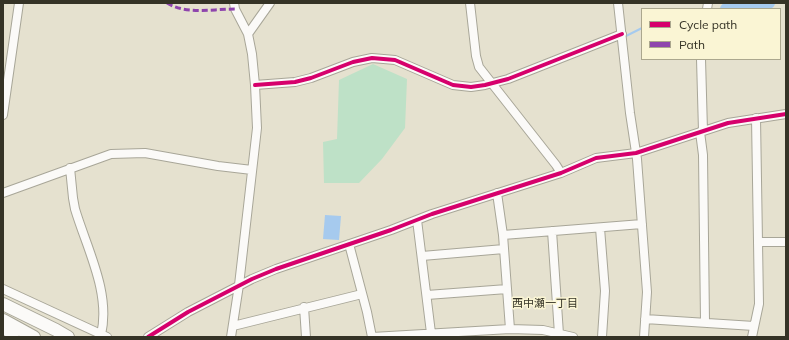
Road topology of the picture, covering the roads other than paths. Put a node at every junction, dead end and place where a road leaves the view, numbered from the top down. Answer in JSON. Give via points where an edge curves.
{"nodes":[{"id":1,"x":19,"y":3,"type":"edge"},
{"id":2,"x":234,"y":3,"type":"edge"},
{"id":3,"x":270,"y":3,"type":"edge"},
{"id":4,"x":470,"y":3,"type":"edge"},
{"id":5,"x":618,"y":3,"type":"edge"},
{"id":6,"x":248,"y":34,"type":"junction"},
{"id":7,"x":622,"y":36,"type":"junction"},
{"id":8,"x":702,"y":60,"type":"edge"},
{"id":9,"x":255,"y":84,"type":"junction"},
{"id":10,"x":492,"y":84,"type":"junction"},
{"id":11,"x":786,"y":114,"type":"edge"},
{"id":12,"x":3,"y":115,"type":"edge"},
{"id":13,"x":756,"y":118,"type":"junction"},
{"id":14,"x":701,"y":132,"type":"junction"},
{"id":15,"x":636,"y":153,"type":"junction"},
{"id":16,"x":70,"y":168,"type":"junction"},
{"id":17,"x":252,"y":170,"type":"junction"},
{"id":18,"x":561,"y":172,"type":"junction"},
{"id":19,"x":3,"y":193,"type":"edge"},
{"id":20,"x":497,"y":193,"type":"junction"},
{"id":21,"x":417,"y":220,"type":"junction"},
{"id":22,"x":642,"y":224,"type":"junction"},
{"id":23,"x":600,"y":228,"type":"junction"},
{"id":24,"x":552,"y":231,"type":"junction"},
{"id":25,"x":503,"y":235,"type":"junction"},
{"id":26,"x":758,"y":242,"type":"junction"},
{"id":27,"x":786,"y":242,"type":"edge"},
{"id":28,"x":349,"y":244,"type":"junction"},
{"id":29,"x":504,"y":249,"type":"junction"},
{"id":30,"x":422,"y":256,"type":"junction"},
{"id":31,"x":239,"y":285,"type":"junction"},
{"id":32,"x":3,"y":289,"type":"edge"},
{"id":33,"x":507,"y":289,"type":"junction"},
{"id":34,"x":362,"y":294,"type":"junction"},
{"id":35,"x":427,"y":295,"type":"junction"},
{"id":36,"x":3,"y":304,"type":"edge"},
{"id":37,"x":304,"y":308,"type":"junction"},
{"id":38,"x":646,"y":319,"type":"junction"},
{"id":39,"x":3,"y":320,"type":"edge"},
{"id":40,"x":705,"y":322,"type":"junction"},
{"id":41,"x":232,"y":326,"type":"junction"},
{"id":42,"x":754,"y":326,"type":"junction"},
{"id":43,"x":510,"y":329,"type":"junction"},
{"id":44,"x":3,"y":330,"type":"edge"},
{"id":45,"x":431,"y":333,"type":"junction"},
{"id":46,"x":523,"y":333,"type":"edge"},
{"id":47,"x":559,"y":334,"type":"junction"},
{"id":48,"x":104,"y":336,"type":"edge"},
{"id":49,"x":15,"y":337,"type":"edge"},
{"id":50,"x":34,"y":337,"type":"edge"},
{"id":51,"x":68,"y":337,"type":"edge"},
{"id":52,"x":148,"y":337,"type":"edge"},
{"id":53,"x":231,"y":337,"type":"edge"},
{"id":54,"x":306,"y":337,"type":"edge"},
{"id":55,"x":372,"y":337,"type":"edge"},
{"id":56,"x":573,"y":337,"type":"edge"},
{"id":57,"x":602,"y":337,"type":"edge"},
{"id":58,"x":644,"y":337,"type":"edge"},
{"id":59,"x":752,"y":337,"type":"edge"}],
"edges":[{"from":1,"to":12,"type":"street"},
{"from":2,"to":6,"type":"street","via":[[234,9]]},
{"from":3,"to":6,"type":"street"},
{"from":4,"to":10,"type":"street","via":[[476,56],[479,66]]},
{"from":5,"to":7,"type":"street"},
{"from":6,"to":9,"type":"street"},
{"from":7,"to":10,"type":"street"},
{"from":7,"to":15,"type":"street"},
{"from":8,"to":14,"type":"street"},
{"from":9,"to":10,"type":"street","via":[[295,82],[372,58],[395,60],[458,86]]},
{"from":9,"to":17,"type":"street","via":[[257,128]]},
{"from":10,"to":18,"type":"street"},
{"from":11,"to":13,"type":"street"},
{"from":13,"to":14,"type":"street","via":[[728,123]]},
{"from":13,"to":26,"type":"street"},
{"from":14,"to":15,"type":"street"},
{"from":14,"to":40,"type":"street"},
{"from":15,"to":18,"type":"street","via":[[596,158]]},
{"from":15,"to":22,"type":"street"},
{"from":16,"to":17,"type":"street","via":[[111,154],[145,153]]},
{"from":16,"to":19,"type":"street"},
{"from":16,"to":48,"type":"street","via":[[75,209],[102,292]]},
{"from":17,"to":31,"type":"street"},
{"from":18,"to":20,"type":"street"},
{"from":20,"to":21,"type":"street"},
{"from":20,"to":25,"type":"street"},
{"from":21,"to":28,"type":"street"},
{"from":21,"to":30,"type":"street"},
{"from":22,"to":23,"type":"street"},
{"from":22,"to":38,"type":"street","via":[[647,292]]},
{"from":23,"to":24,"type":"street"},
{"from":23,"to":57,"type":"street","via":[[605,291]]},
{"from":24,"to":25,"type":"street"},
{"from":24,"to":47,"type":"street"},
{"from":25,"to":29,"type":"street"},
{"from":26,"to":27,"type":"street"},
{"from":26,"to":42,"type":"street","via":[[759,304]]},
{"from":28,"to":31,"type":"street","via":[[276,268]]},
{"from":28,"to":34,"type":"street"},
{"from":29,"to":30,"type":"street"},
{"from":29,"to":33,"type":"street"},
{"from":30,"to":35,"type":"street"},
{"from":31,"to":41,"type":"street"},
{"from":31,"to":52,"type":"street"},
{"from":32,"to":48,"type":"street"},
{"from":33,"to":35,"type":"street"},
{"from":33,"to":43,"type":"street"},
{"from":34,"to":37,"type":"street"},
{"from":34,"to":55,"type":"street"},
{"from":35,"to":45,"type":"street"},
{"from":36,"to":51,"type":"highway"},
{"from":37,"to":41,"type":"street"},
{"from":37,"to":54,"type":"street"},
{"from":38,"to":40,"type":"street"},
{"from":38,"to":58,"type":"street"},
{"from":39,"to":50,"type":"highway"},
{"from":40,"to":42,"type":"street"},
{"from":41,"to":53,"type":"street"},
{"from":42,"to":59,"type":"street"},
{"from":43,"to":45,"type":"street"},
{"from":43,"to":46,"type":"street"},
{"from":44,"to":49,"type":"street"},
{"from":45,"to":55,"type":"street"},
{"from":46,"to":47,"type":"street","via":[[543,330]]},
{"from":47,"to":56,"type":"street"}]}
